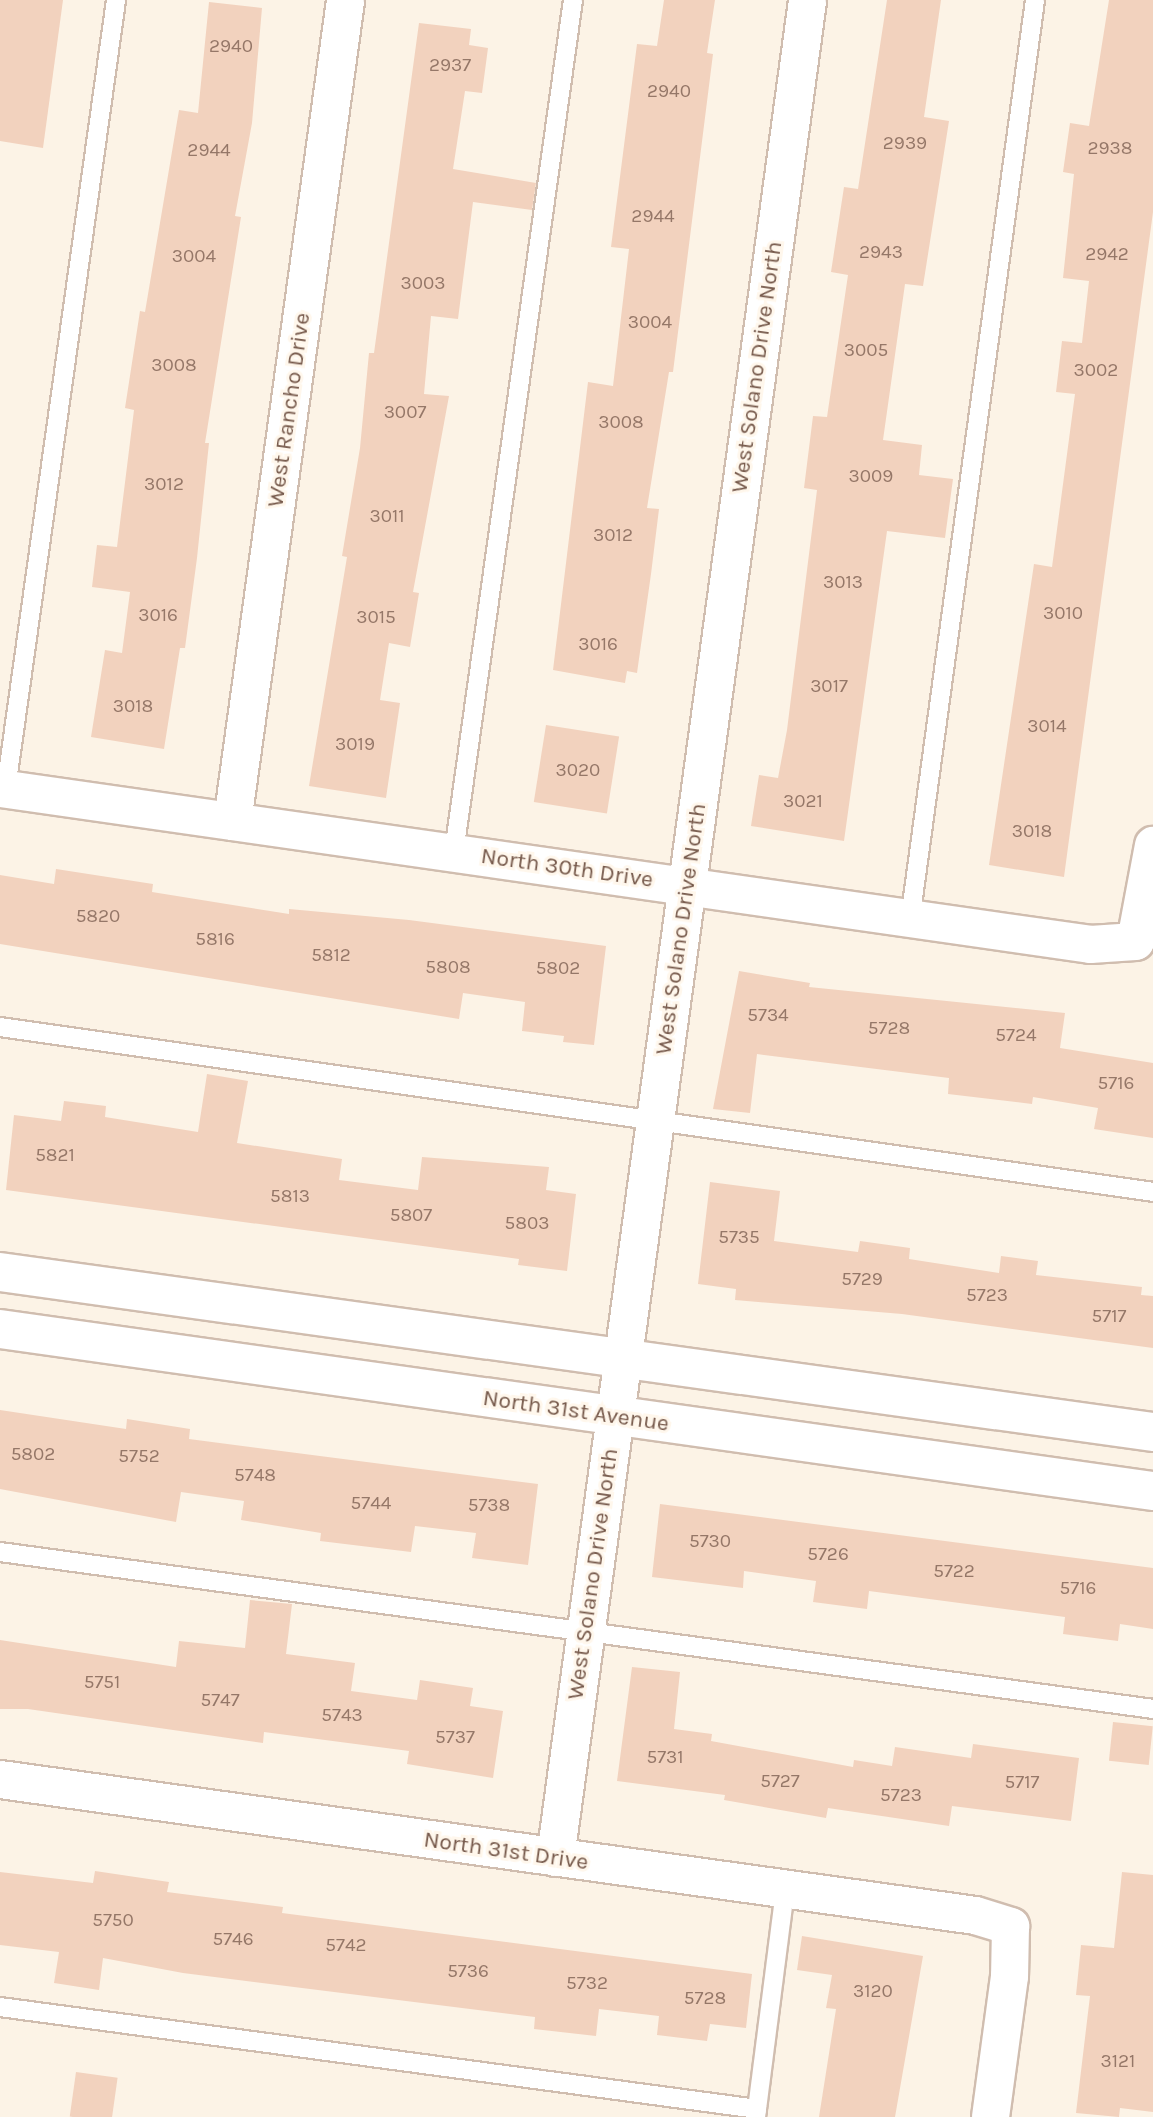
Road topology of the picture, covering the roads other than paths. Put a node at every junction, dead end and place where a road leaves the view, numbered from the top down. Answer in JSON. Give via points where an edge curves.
{"nodes":[{"id":1,"x":116,"y":0,"type":"edge"},
{"id":2,"x":345,"y":0,"type":"edge"},
{"id":3,"x":573,"y":0,"type":"edge"},
{"id":4,"x":807,"y":0,"type":"edge"},
{"id":5,"x":1035,"y":0,"type":"edge"},
{"id":6,"x":3,"y":788,"type":"edge"},
{"id":7,"x":232,"y":821,"type":"junction"},
{"id":8,"x":1153,"y":845,"type":"edge"},
{"id":9,"x":454,"y":852,"type":"junction"},
{"id":10,"x":687,"y":886,"type":"junction"},
{"id":11,"x":910,"y":920,"type":"junction"},
{"id":12,"x":0,"y":1027,"type":"edge"},
{"id":13,"x":655,"y":1121,"type":"junction"},
{"id":14,"x":1153,"y":1192,"type":"edge"},
{"id":15,"x":0,"y":1272,"type":"edge"},
{"id":16,"x":0,"y":1329,"type":"edge"},
{"id":17,"x":623,"y":1359,"type":"junction"},
{"id":18,"x":615,"y":1417,"type":"junction"},
{"id":19,"x":1153,"y":1432,"type":"edge"},
{"id":20,"x":1153,"y":1491,"type":"edge"},
{"id":21,"x":0,"y":1552,"type":"edge"},
{"id":22,"x":586,"y":1631,"type":"junction"},
{"id":23,"x":1153,"y":1709,"type":"edge"},
{"id":24,"x":0,"y":1779,"type":"edge"},
{"id":25,"x":555,"y":1857,"type":"junction"},
{"id":26,"x":785,"y":1891,"type":"junction"},
{"id":27,"x":0,"y":2007,"type":"edge"},
{"id":28,"x":756,"y":2113,"type":"edge"},
{"id":29,"x":990,"y":2117,"type":"edge"}],
"edges":[{"from":1,"to":6,"type":"lane"},
{"from":2,"to":7,"type":"street","name":"West Rancho Drive"},
{"from":3,"to":9,"type":"lane"},
{"from":4,"to":10,"type":"street","name":"West Solano Drive North"},
{"from":5,"to":11,"type":"lane"},
{"from":6,"to":7,"type":"street","name":"North 30th Drive"},
{"from":7,"to":9,"type":"street","name":"North 30th Drive"},
{"from":8,"to":11,"type":"street","name":"North 30th Drive","via":[[1135,941],[1090,944]]},
{"from":9,"to":10,"type":"street","name":"North 30th Drive"},
{"from":10,"to":11,"type":"street","name":"North 30th Drive"},
{"from":10,"to":13,"type":"street","name":"West Solano Drive North"},
{"from":12,"to":13,"type":"lane"},
{"from":13,"to":14,"type":"lane"},
{"from":13,"to":17,"type":"street","name":"West Solano Drive North"},
{"from":15,"to":17,"type":"street"},
{"from":16,"to":18,"type":"street","name":"North 31st Avenue"},
{"from":17,"to":18,"type":"street","name":"West Solano Drive North"},
{"from":17,"to":19,"type":"street"},
{"from":18,"to":20,"type":"street","name":"North 31st Avenue"},
{"from":18,"to":22,"type":"street","name":"West Solano Drive North"},
{"from":21,"to":22,"type":"lane"},
{"from":22,"to":23,"type":"lane"},
{"from":22,"to":25,"type":"street","name":"West Solano Drive North"},
{"from":24,"to":25,"type":"street","name":"North 31st Drive"},
{"from":25,"to":26,"type":"street","name":"North 31st Drive"},
{"from":26,"to":28,"type":"lane"},
{"from":26,"to":29,"type":"street","name":"North 31st Drive","via":[[975,1915],[1010,1926],[1009,1976]]},
{"from":27,"to":28,"type":"lane"}]}
